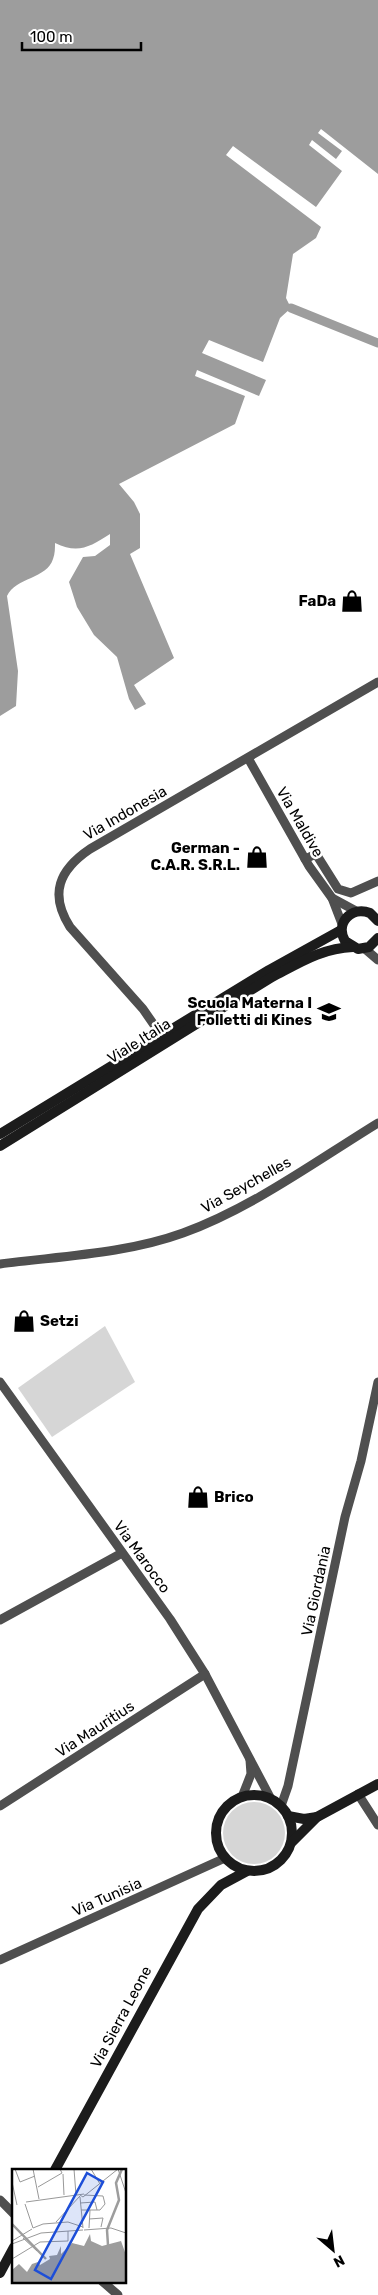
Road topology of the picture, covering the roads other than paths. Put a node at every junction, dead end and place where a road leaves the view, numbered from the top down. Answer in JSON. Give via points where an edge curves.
{"nodes":[{"id":1,"x":378,"y":682,"type":"edge"},
{"id":2,"x":248,"y":758,"type":"junction"},
{"id":3,"x":305,"y":859,"type":"junction"},
{"id":4,"x":378,"y":881,"type":"edge"},
{"id":5,"x":332,"y":898,"type":"junction"},
{"id":6,"x":378,"y":906,"type":"edge"},
{"id":7,"x":360,"y":911,"type":"junction"},
{"id":8,"x":378,"y":922,"type":"edge"},
{"id":9,"x":342,"y":927,"type":"junction"},
{"id":10,"x":378,"y":938,"type":"edge"},
{"id":11,"x":353,"y":947,"type":"junction"},
{"id":12,"x":364,"y":948,"type":"junction"},
{"id":13,"x":378,"y":960,"type":"edge"},
{"id":14,"x":161,"y":1035,"type":"junction"},
{"id":15,"x":378,"y":1123,"type":"edge"},
{"id":16,"x":0,"y":1134,"type":"edge"},
{"id":17,"x":0,"y":1146,"type":"edge"},
{"id":18,"x":0,"y":1264,"type":"edge"},
{"id":19,"x":0,"y":1382,"type":"edge"},
{"id":20,"x":378,"y":1382,"type":"edge"},
{"id":21,"x":122,"y":1552,"type":"junction"},
{"id":22,"x":0,"y":1620,"type":"edge"},
{"id":23,"x":205,"y":1674,"type":"junction"},
{"id":24,"x":250,"y":1757,"type":"junction"},
{"id":25,"x":378,"y":1784,"type":"edge"},
{"id":26,"x":358,"y":1794,"type":"junction"},
{"id":27,"x":242,"y":1796,"type":"junction"},
{"id":28,"x":272,"y":1800,"type":"junction"},
{"id":29,"x":0,"y":1806,"type":"edge"},
{"id":30,"x":281,"y":1806,"type":"junction"},
{"id":31,"x":288,"y":1816,"type":"junction"},
{"id":32,"x":317,"y":1816,"type":"junction"},
{"id":33,"x":378,"y":1825,"type":"edge"},
{"id":34,"x":291,"y":1843,"type":"junction"},
{"id":35,"x":227,"y":1861,"type":"junction"},
{"id":36,"x":247,"y":1871,"type":"junction"},
{"id":37,"x":221,"y":1885,"type":"junction"},
{"id":38,"x":0,"y":1960,"type":"edge"},
{"id":39,"x":56,"y":2169,"type":"edge"},
{"id":40,"x":0,"y":2200,"type":"edge"},
{"id":41,"x":12,"y":2212,"type":"edge"},
{"id":42,"x":12,"y":2251,"type":"edge"},
{"id":43,"x":0,"y":2273,"type":"edge"},
{"id":44,"x":103,"y":2282,"type":"edge"},
{"id":45,"x":118,"y":2295,"type":"edge"}],
"edges":[{"from":1,"to":2,"type":"street","name":"Via Indonesia"},
{"from":2,"to":3,"type":"street","name":"Via Maldive"},
{"from":2,"to":14,"type":"street","name":"Via Indonesia","via":[[90,849],[70,865],[63,877],[58,898],[67,923],[143,1009]]},
{"from":3,"to":4,"type":"street","via":[[316,854],[338,889],[350,893]]},
{"from":3,"to":5,"type":"street","name":"Via Maldive"},
{"from":5,"to":7,"type":"street","name":"Via Maldive"},
{"from":5,"to":9,"type":"street","name":"Via Maldive"},
{"from":6,"to":7,"type":"main road"},
{"from":7,"to":8,"type":"main road","via":[[373,915]]},
{"from":7,"to":9,"type":"main road","name":"Viale Italia","via":[[346,917]]},
{"from":9,"to":11,"type":"main road","via":[[345,941]]},
{"from":9,"to":14,"type":"main road","name":"Viale Italia"},
{"from":10,"to":12,"type":"main road"},
{"from":11,"to":12,"type":"main road","name":"Viale Italia"},
{"from":11,"to":17,"type":"main road","name":"Viale Italia","via":[[314,955],[272,977]]},
{"from":12,"to":13,"type":"street"},
{"from":14,"to":16,"type":"main road","name":"Viale Italia"},
{"from":15,"to":18,"type":"street","name":"Via Seychelles","via":[[234,1210],[183,1233],[129,1248]]},
{"from":19,"to":21,"type":"street","name":"Via Marocco"},
{"from":20,"to":30,"type":"street","name":"Via Giordania"},
{"from":21,"to":22,"type":"street"},
{"from":21,"to":23,"type":"street","name":"Via Marocco"},
{"from":23,"to":24,"type":"street","name":"Via Marocco"},
{"from":23,"to":29,"type":"street","name":"Via Mauritius"},
{"from":24,"to":27,"type":"street","via":[[251,1774]]},
{"from":24,"to":28,"type":"street","name":"Via Marocco"},
{"from":25,"to":26,"type":"main road"},
{"from":26,"to":32,"type":"main road"},
{"from":26,"to":33,"type":"street"},
{"from":27,"to":28,"type":"main road","via":[[261,1795]]},
{"from":27,"to":35,"type":"main road","via":[[222,1811],[218,1820],[217,1845]]},
{"from":28,"to":30,"type":"main road"},
{"from":30,"to":31,"type":"main road"},
{"from":31,"to":32,"type":"main road","via":[[304,1819]]},
{"from":31,"to":34,"type":"main road","via":[[292,1829]]},
{"from":32,"to":34,"type":"main road"},
{"from":34,"to":36,"type":"main road","via":[[284,1856],[272,1867]]},
{"from":35,"to":36,"type":"main road"},
{"from":35,"to":37,"type":"main road","name":"Via Sierra Leone"},
{"from":35,"to":38,"type":"street","name":"Via Tunisia"},
{"from":36,"to":37,"type":"main road","name":"Via Sierra Leone"},
{"from":37,"to":39,"type":"main road","name":"Via Sierra Leone","via":[[188,1925]]},
{"from":40,"to":41,"type":"street"},
{"from":42,"to":43,"type":"main road"},
{"from":44,"to":45,"type":"street"}]}
